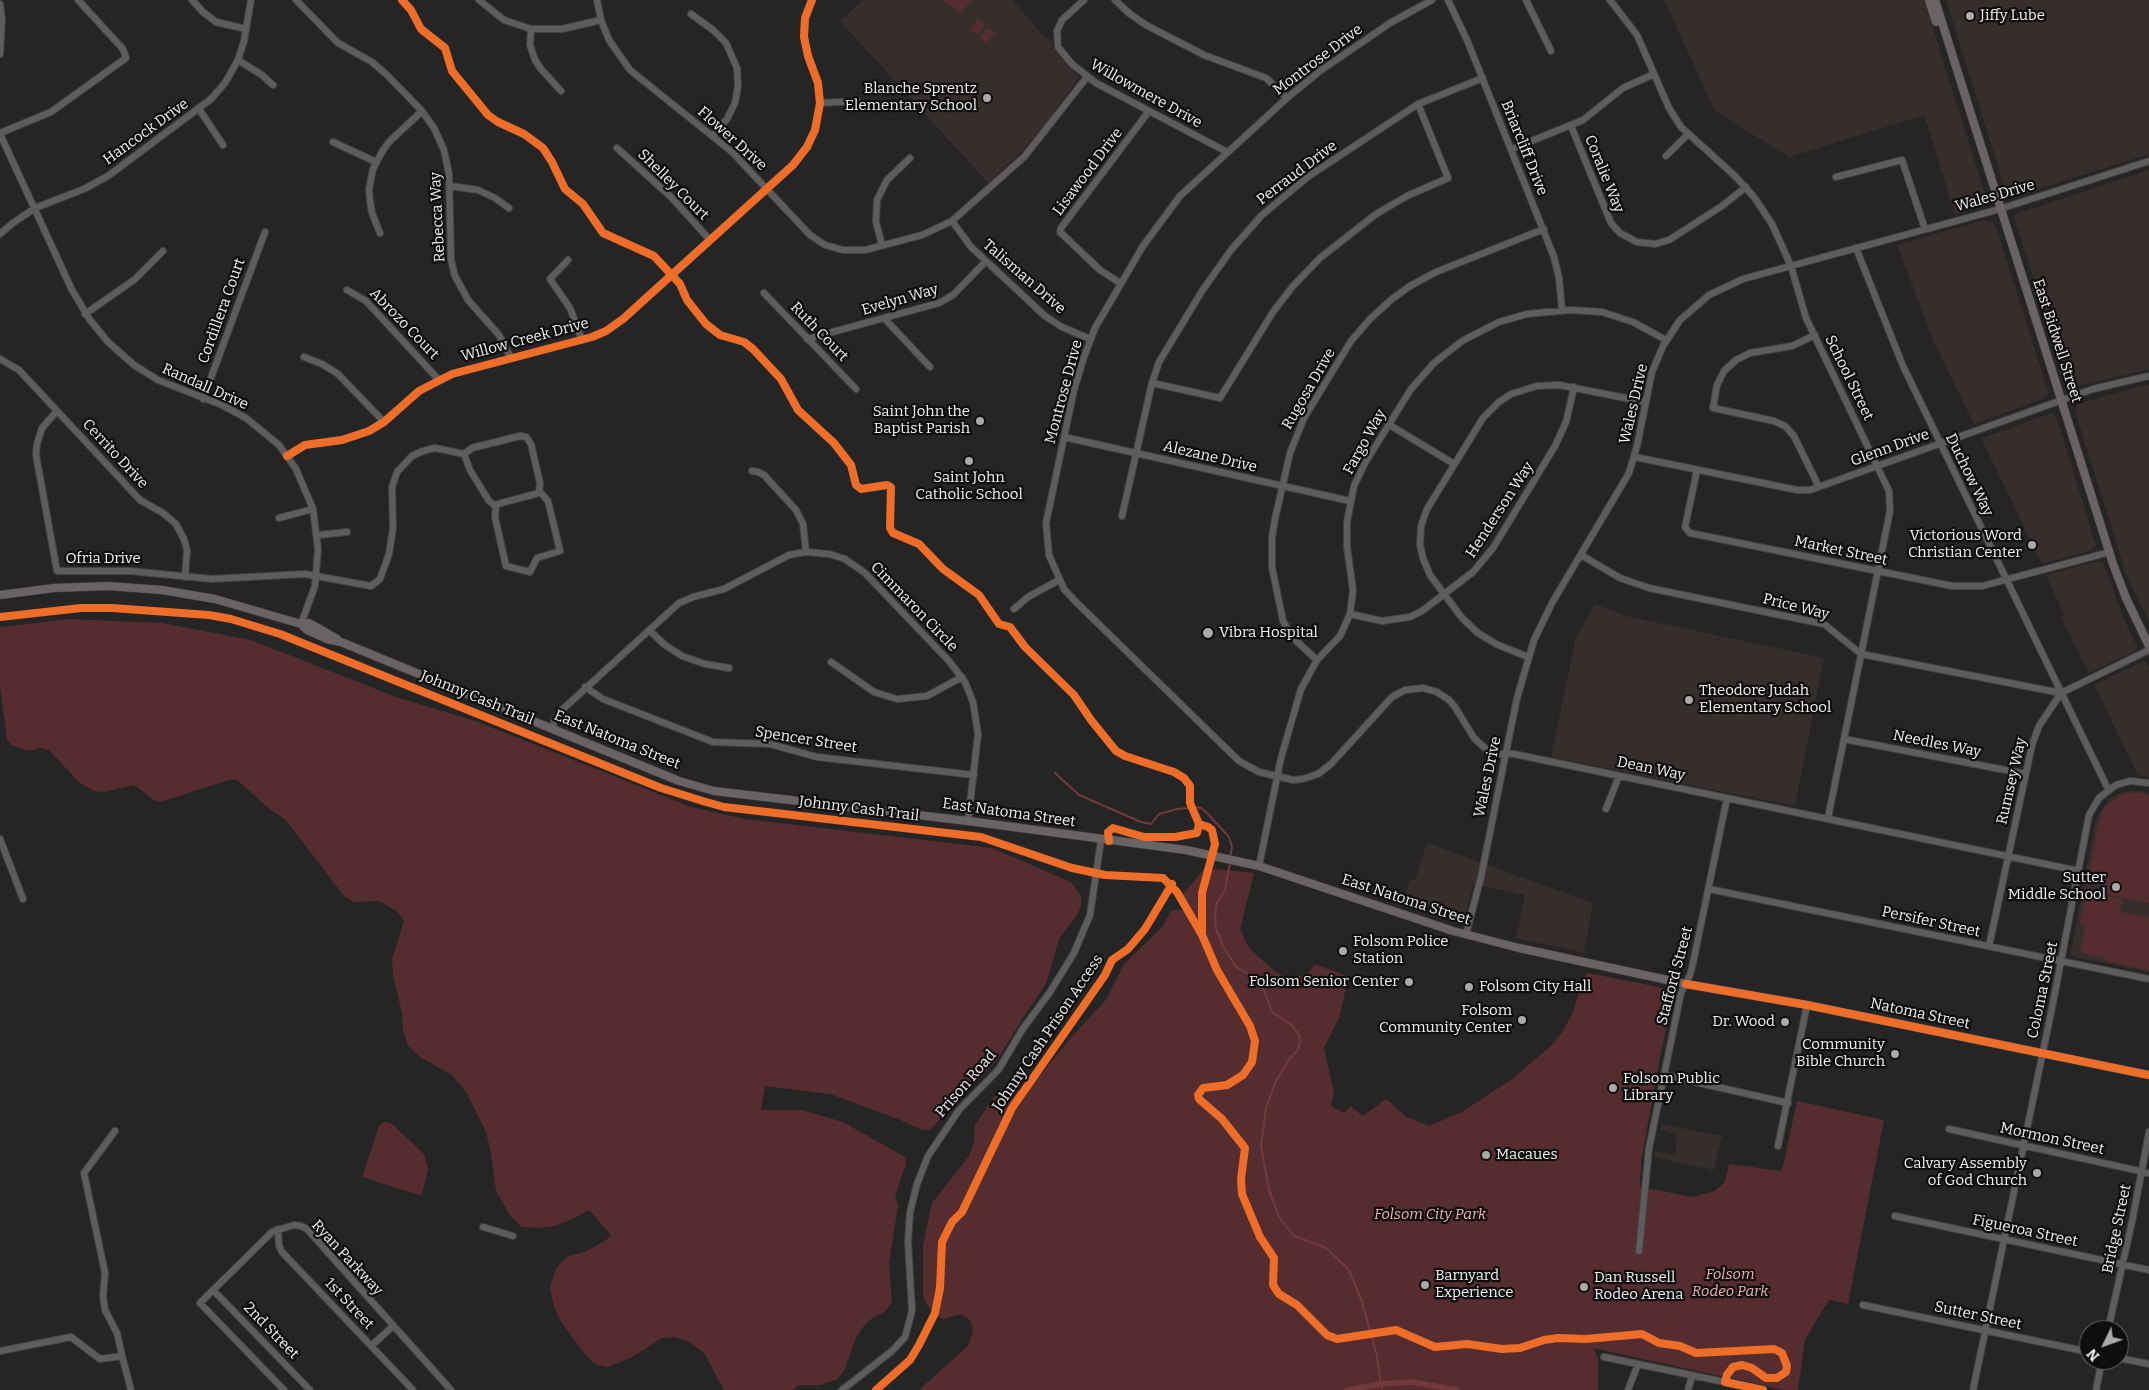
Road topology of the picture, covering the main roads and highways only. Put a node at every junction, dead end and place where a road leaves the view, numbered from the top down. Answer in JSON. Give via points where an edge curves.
{"nodes":[{"id":1,"x":1929,"y":0,"type":"edge"},
{"id":2,"x":1935,"y":0,"type":"edge"},
{"id":3,"x":1940,"y":0,"type":"edge"},
{"id":4,"x":1947,"y":40,"type":"junction"},
{"id":5,"x":0,"y":595,"type":"edge"},
{"id":6,"x":2149,"y":648,"type":"edge"},
{"id":7,"x":1686,"y":984,"type":"joint"},
{"id":8,"x":2149,"y":1075,"type":"edge"}],
"edges":[{"from":1,"to":4,"type":"main road","name":"East Bidwell Street","via":[[1940,34]]},
{"from":2,"to":4,"type":"main road"},
{"from":3,"to":4,"type":"main road","name":"East Bidwell Street","via":[[1949,30]]},
{"from":4,"to":6,"type":"main road","name":"East Bidwell Street","via":[[2110,552]]},
{"from":5,"to":7,"type":"main road","name":"East Natoma Street","via":[[81,586],[144,588],[215,599],[301,624],[327,639],[679,781],[714,791],[1200,853],[1259,866],[1466,934]]},
{"from":7,"to":8,"type":"main road","name":"Natoma Street","via":[[1807,1005]]}]}
